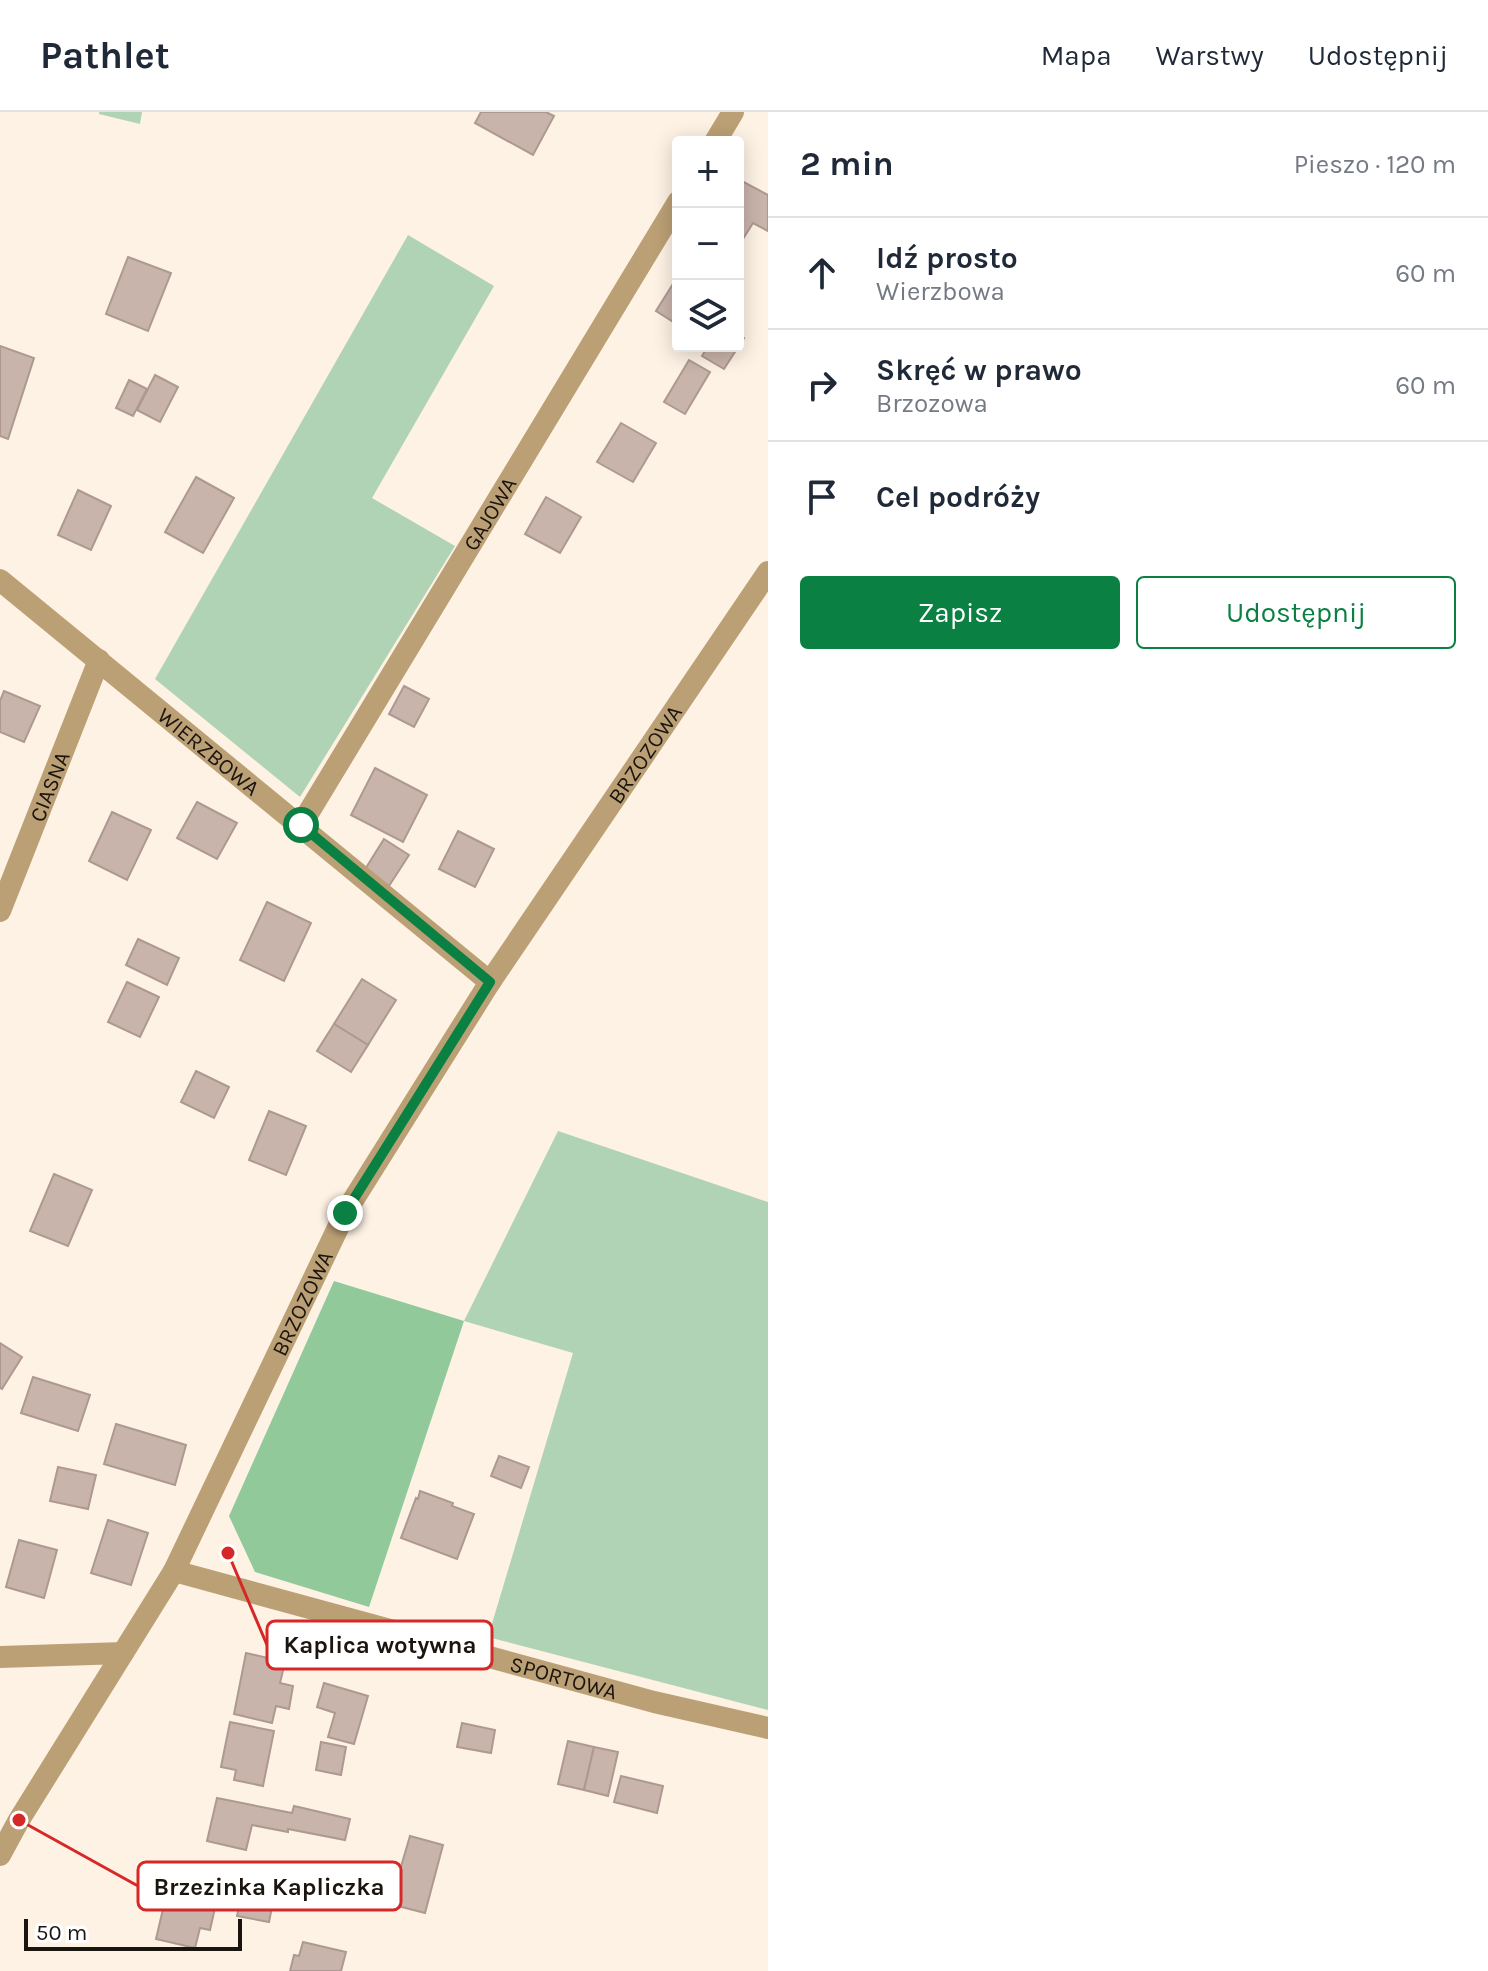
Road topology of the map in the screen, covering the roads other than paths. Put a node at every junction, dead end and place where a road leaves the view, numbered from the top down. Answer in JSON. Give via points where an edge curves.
{"nodes":[{"id":1,"x":733,"y":112,"type":"edge"},
{"id":2,"x":719,"y":136,"type":"edge"},
{"id":3,"x":674,"y":208,"type":"edge"},
{"id":4,"x":768,"y":572,"type":"edge"},
{"id":5,"x":0,"y":580,"type":"edge"},
{"id":6,"x":99,"y":660,"type":"junction"},
{"id":7,"x":301,"y":825,"type":"junction"},
{"id":8,"x":0,"y":911,"type":"edge"},
{"id":9,"x":490,"y":982,"type":"junction"},
{"id":10,"x":174,"y":1571,"type":"junction"},
{"id":11,"x":123,"y":1653,"type":"junction"},
{"id":12,"x":0,"y":1657,"type":"edge"},
{"id":13,"x":768,"y":1728,"type":"edge"},
{"id":14,"x":0,"y":1855,"type":"edge"}],
"edges":[{"from":1,"to":2,"type":"street"},
{"from":3,"to":7,"type":"street","name":"GAJOWA"},
{"from":4,"to":9,"type":"street","name":"BRZOZOWA"},
{"from":5,"to":6,"type":"street","name":"WIERZBOWA"},
{"from":6,"to":7,"type":"street","name":"WIERZBOWA"},
{"from":6,"to":8,"type":"street","name":"CIASNA"},
{"from":7,"to":9,"type":"street","name":"WIERZBOWA"},
{"from":9,"to":10,"type":"street","name":"BRZOZOWA","via":[[345,1213]]},
{"from":10,"to":11,"type":"street","name":"BRZOZOWA"},
{"from":10,"to":13,"type":"street","name":"SPORTOWA"},
{"from":11,"to":12,"type":"street"},
{"from":11,"to":14,"type":"street","name":"BRZOZOWA"}]}
